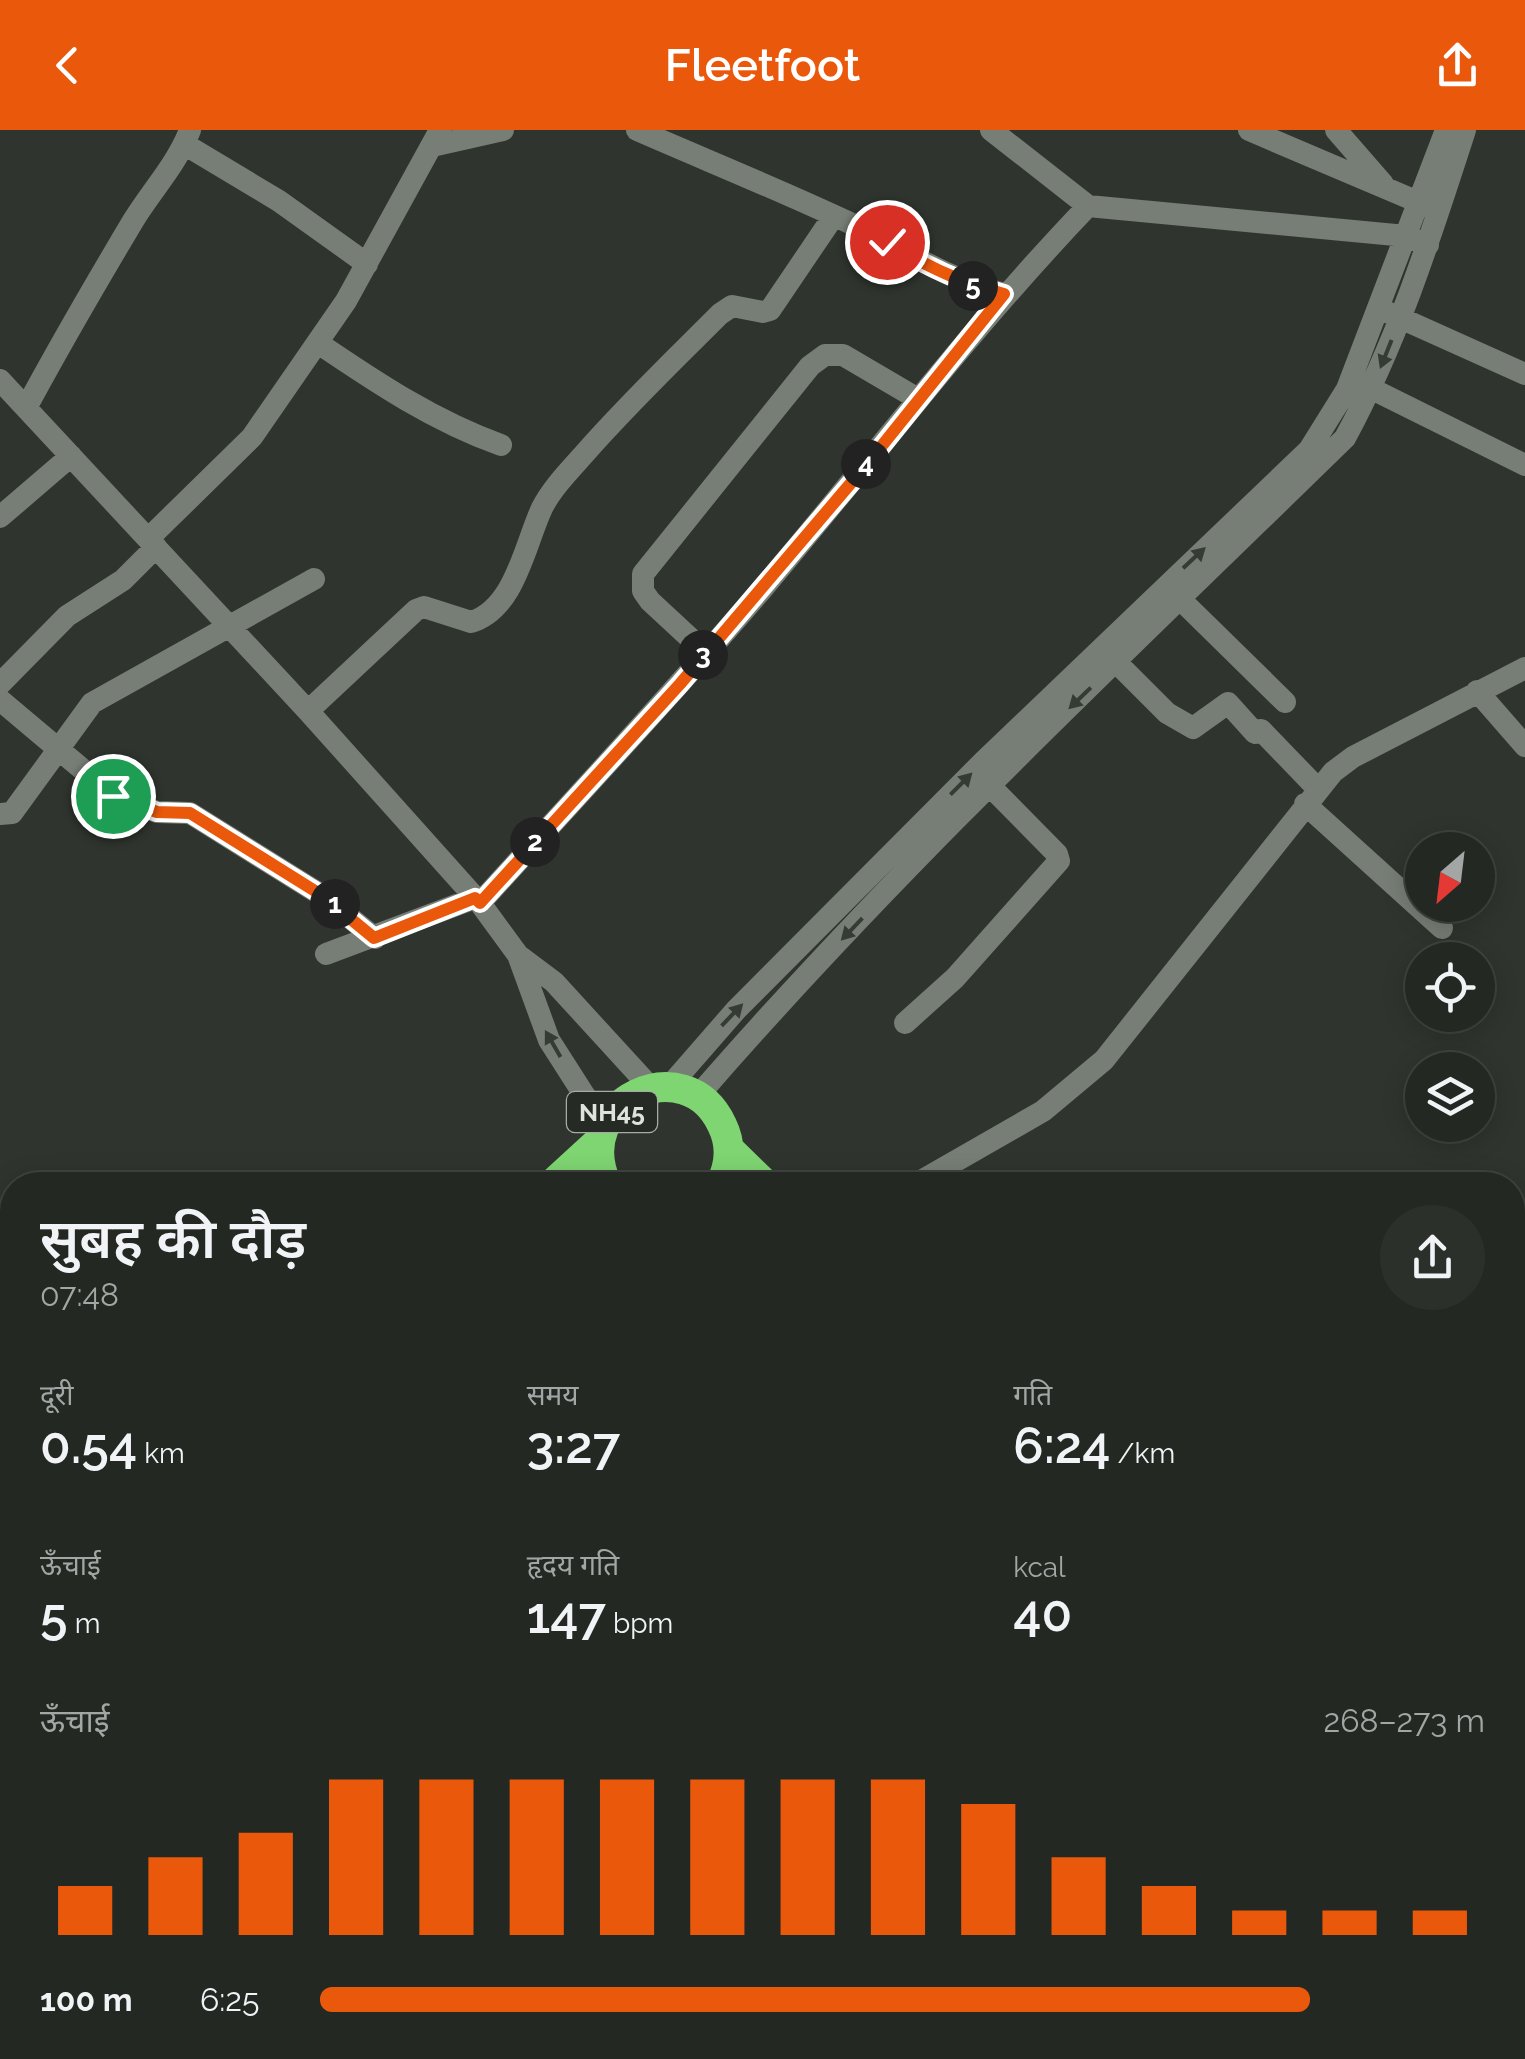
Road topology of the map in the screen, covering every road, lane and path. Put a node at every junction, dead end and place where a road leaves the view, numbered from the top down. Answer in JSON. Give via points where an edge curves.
{"nodes":[{"id":1,"x":503,"y":130,"type":"edge"},
{"id":2,"x":637,"y":130,"type":"edge"},
{"id":3,"x":991,"y":130,"type":"edge"},
{"id":4,"x":1250,"y":130,"type":"edge"},
{"id":5,"x":1336,"y":130,"type":"edge"},
{"id":6,"x":1446,"y":130,"type":"edge"},
{"id":7,"x":1465,"y":130,"type":"edge"},
{"id":8,"x":187,"y":137,"type":"edge"},
{"id":9,"x":436,"y":138,"type":"edge"},
{"id":10,"x":1389,"y":190,"type":"junction"},
{"id":11,"x":1088,"y":206,"type":"junction"},
{"id":12,"x":1430,"y":207,"type":"junction"},
{"id":13,"x":833,"y":217,"type":"junction"},
{"id":14,"x":1417,"y":241,"type":"junction"},
{"id":15,"x":367,"y":264,"type":"junction"},
{"id":16,"x":1004,"y":294,"type":"junction"},
{"id":17,"x":1378,"y":310,"type":"junction"},
{"id":18,"x":1401,"y":316,"type":"junction"},
{"id":19,"x":318,"y":343,"type":"junction"},
{"id":20,"x":1525,"y":374,"type":"edge"},
{"id":21,"x":0,"y":380,"type":"edge"},
{"id":22,"x":1372,"y":389,"type":"junction"},
{"id":23,"x":918,"y":399,"type":"junction"},
{"id":24,"x":26,"y":408,"type":"junction"},
{"id":25,"x":501,"y":445,"type":"dead end"},
{"id":26,"x":71,"y":456,"type":"junction"},
{"id":27,"x":1525,"y":466,"type":"edge"},
{"id":28,"x":0,"y":517,"type":"edge"},
{"id":29,"x":152,"y":543,"type":"junction"},
{"id":30,"x":314,"y":579,"type":"dead end"},
{"id":31,"x":1180,"y":599,"type":"junction"},
{"id":32,"x":232,"y":629,"type":"junction"},
{"id":33,"x":706,"y":652,"type":"junction"},
{"id":34,"x":1116,"y":662,"type":"junction"},
{"id":35,"x":1525,"y":668,"type":"edge"},
{"id":36,"x":0,"y":684,"type":"edge"},
{"id":37,"x":1477,"y":691,"type":"junction"},
{"id":38,"x":0,"y":700,"type":"edge"},
{"id":39,"x":1285,"y":702,"type":"dead end"},
{"id":40,"x":308,"y":710,"type":"junction"},
{"id":41,"x":1525,"y":746,"type":"edge"},
{"id":42,"x":58,"y":751,"type":"junction"},
{"id":43,"x":990,"y":786,"type":"junction"},
{"id":44,"x":1311,"y":796,"type":"junction"},
{"id":45,"x":0,"y":814,"type":"edge"},
{"id":46,"x":478,"y":900,"type":"junction"},
{"id":47,"x":1442,"y":928,"type":"dead end"},
{"id":48,"x":374,"y":938,"type":"junction"},
{"id":49,"x":326,"y":954,"type":"dead end"},
{"id":50,"x":518,"y":956,"type":"junction"},
{"id":51,"x":906,"y":1023,"type":"dead end"},
{"id":52,"x":660,"y":1088,"type":"junction"},
{"id":53,"x":698,"y":1097,"type":"junction"},
{"id":54,"x":601,"y":1133,"type":"junction"},
{"id":55,"x":729,"y":1149,"type":"junction"},
{"id":56,"x":564,"y":1172,"type":"edge"},
{"id":57,"x":601,"y":1172,"type":"edge"},
{"id":58,"x":723,"y":1172,"type":"edge"},
{"id":59,"x":753,"y":1172,"type":"edge"},
{"id":60,"x":937,"y":1172,"type":"edge"}],
"edges":[{"from":1,"to":9,"type":"street"},
{"from":2,"to":13,"type":"street"},
{"from":3,"to":11,"type":"street"},
{"from":4,"to":10,"type":"street"},
{"from":5,"to":10,"type":"street"},
{"from":6,"to":12,"type":"street"},
{"from":7,"to":12,"type":"street"},
{"from":8,"to":15,"type":"street"},
{"from":8,"to":24,"type":"street"},
{"from":9,"to":15,"type":"street"},
{"from":10,"to":12,"type":"street"},
{"from":11,"to":14,"type":"street"},
{"from":11,"to":16,"type":"street"},
{"from":12,"to":14,"type":"street"},
{"from":13,"to":16,"type":"street","via":[[930,268]]},
{"from":13,"to":40,"type":"street","via":[[770,310],[732,306],[720,314],[562,479],[496,608],[471,622],[416,610]]},
{"from":14,"to":17,"type":"street"},
{"from":14,"to":18,"type":"street"},
{"from":15,"to":19,"type":"street"},
{"from":16,"to":23,"type":"street"},
{"from":17,"to":18,"type":"street"},
{"from":52,"to":17,"type":"street","one_way":true,"via":[[983,762],[1308,450],[1347,388]]},
{"from":18,"to":20,"type":"street"},
{"from":18,"to":22,"type":"street","one_way":true},
{"from":19,"to":25,"type":"street","via":[[458,429]]},
{"from":19,"to":29,"type":"street","via":[[252,438]]},
{"from":21,"to":24,"type":"street"},
{"from":22,"to":27,"type":"street"},
{"from":22,"to":31,"type":"street","via":[[1345,438]]},
{"from":23,"to":33,"type":"street"},
{"from":23,"to":33,"type":"street","via":[[843,355],[824,355],[810,366],[643,574],[650,601]]},
{"from":24,"to":26,"type":"street"},
{"from":26,"to":28,"type":"street"},
{"from":26,"to":29,"type":"street"},
{"from":29,"to":32,"type":"street"},
{"from":29,"to":36,"type":"street","via":[[124,580],[66,616]]},
{"from":30,"to":32,"type":"street"},
{"from":31,"to":34,"type":"street"},
{"from":31,"to":39,"type":"street"},
{"from":32,"to":40,"type":"street"},
{"from":32,"to":42,"type":"street","via":[[92,703]]},
{"from":33,"to":46,"type":"street"},
{"from":34,"to":43,"type":"street","one_way":true},
{"from":34,"to":44,"type":"street","via":[[1168,713],[1194,728],[1228,703],[1255,733],[1261,730]]},
{"from":35,"to":37,"type":"street"},
{"from":37,"to":41,"type":"street"},
{"from":37,"to":44,"type":"street","via":[[1353,757]]},
{"from":38,"to":42,"type":"street"},
{"from":40,"to":46,"type":"street"},
{"from":42,"to":45,"type":"street","via":[[12,813]]},
{"from":42,"to":48,"type":"street","via":[[113,796],[157,812],[190,813],[337,906]]},
{"from":43,"to":51,"type":"street","via":[[1058,861]]},
{"from":43,"to":53,"type":"street","one_way":true},
{"from":44,"to":47,"type":"street"},
{"from":44,"to":60,"type":"street","via":[[1104,1060],[1043,1112]]},
{"from":46,"to":48,"type":"street"},
{"from":46,"to":50,"type":"street"},
{"from":48,"to":49,"type":"street"},
{"from":50,"to":52,"type":"street","via":[[554,982]]},
{"from":54,"to":50,"type":"street","one_way":true,"via":[[550,1040]]},
{"from":52,"to":53,"type":"highway","number":"NH45"},
{"from":52,"to":54,"type":"highway","number":"NH45","via":[[623,1101]]},
{"from":53,"to":55,"type":"highway","number":"NH45","via":[[720,1119]]},
{"from":54,"to":56,"type":"highway","number":"NH45"},
{"from":54,"to":57,"type":"highway","number":"NH45"},
{"from":55,"to":58,"type":"highway"},
{"from":55,"to":59,"type":"highway","number":"NH45"}]}
